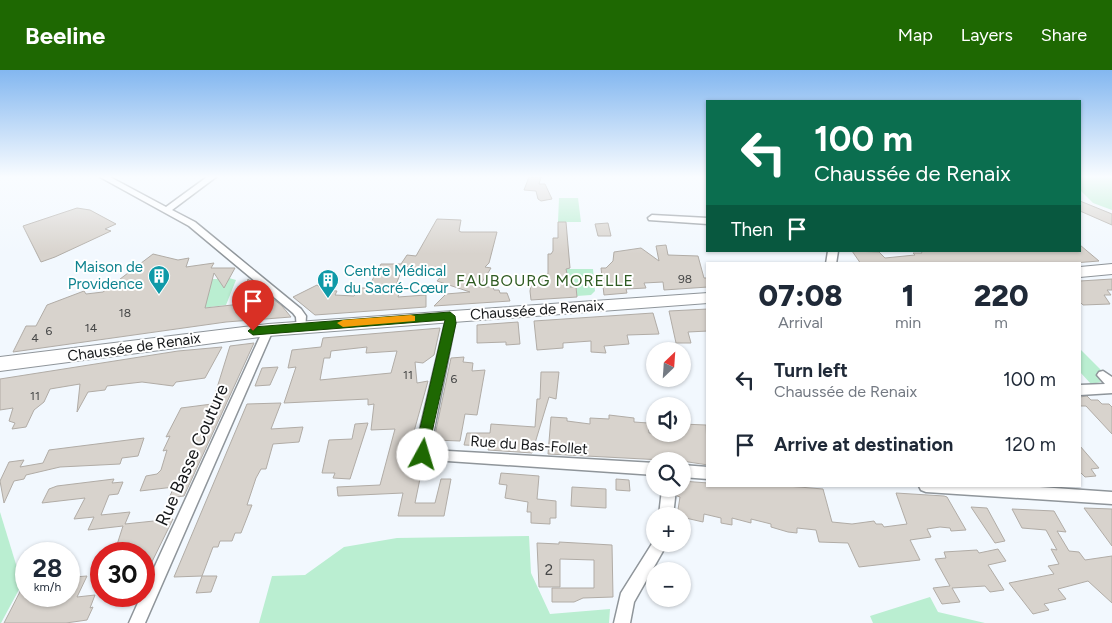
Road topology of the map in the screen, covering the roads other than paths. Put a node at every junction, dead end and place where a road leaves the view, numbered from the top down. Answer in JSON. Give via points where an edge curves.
{"nodes":[{"id":1,"x":153,"y":203,"type":"edge"},
{"id":2,"x":177,"y":203,"type":"edge"},
{"id":3,"x":167,"y":210,"type":"junction"},
{"id":4,"x":652,"y":218,"type":"dead end"},
{"id":5,"x":706,"y":221,"type":"edge"},
{"id":6,"x":1112,"y":269,"type":"edge"},
{"id":7,"x":1081,"y":272,"type":"edge"},
{"id":8,"x":706,"y":298,"type":"edge"},
{"id":9,"x":450,"y":316,"type":"junction"},
{"id":10,"x":301,"y":327,"type":"junction"},
{"id":11,"x":268,"y":330,"type":"junction"},
{"id":12,"x":39,"y":360,"type":"junction"},
{"id":13,"x":0,"y":364,"type":"edge"},
{"id":14,"x":0,"y":370,"type":"edge"},
{"id":15,"x":1103,"y":375,"type":"dead end"},
{"id":16,"x":1112,"y":384,"type":"edge"},
{"id":17,"x":1112,"y":388,"type":"edge"},
{"id":18,"x":1081,"y":390,"type":"edge"},
{"id":19,"x":646,"y":468,"type":"edge"},
{"id":20,"x":691,"y":471,"type":"edge"},
{"id":21,"x":706,"y":472,"type":"edge"},
{"id":22,"x":960,"y":487,"type":"edge"},
{"id":23,"x":1112,"y":498,"type":"edge"},
{"id":24,"x":655,"y":552,"type":"edge"},
{"id":25,"x":137,"y":623,"type":"edge"},
{"id":26,"x":622,"y":623,"type":"edge"}],
"edges":[{"from":1,"to":3,"type":"street"},
{"from":2,"to":3,"type":"street"},
{"from":3,"to":10,"type":"street","via":[[192,224],[286,301],[301,316]]},
{"from":4,"to":5,"type":"street"},
{"from":6,"to":7,"type":"main road"},
{"from":8,"to":9,"type":"main road","name":"Chaussée de Renaix"},
{"from":9,"to":10,"type":"main road","name":"Chaussée de Renaix"},
{"from":9,"to":19,"type":"street","name":"Rue du Bas-Follet","via":[[423,455]]},
{"from":10,"to":11,"type":"main road","name":"Chaussée de Renaix"},
{"from":11,"to":12,"type":"main road","name":"Chaussée de Renaix"},
{"from":11,"to":25,"type":"street","name":"Rue Basse Couture"},
{"from":12,"to":13,"type":"main road","name":"Chaussée de Renaix"},
{"from":12,"to":14,"type":"main road","name":"Chaussée de Renaix"},
{"from":15,"to":16,"type":"street"},
{"from":17,"to":18,"type":"street"},
{"from":20,"to":21,"type":"street"},
{"from":22,"to":23,"type":"street"},
{"from":24,"to":26,"type":"street","via":[[627,599]]}]}
